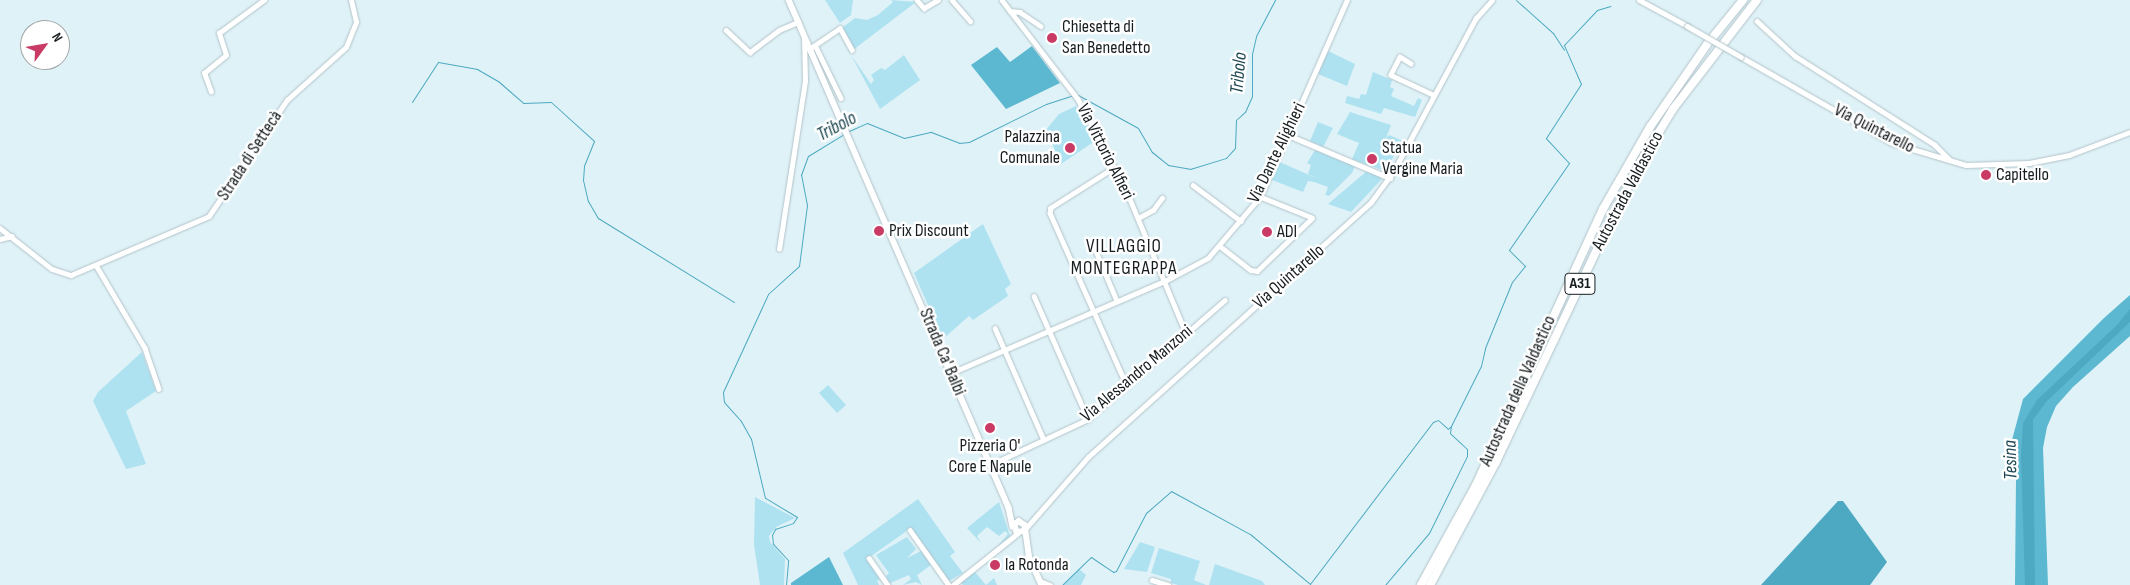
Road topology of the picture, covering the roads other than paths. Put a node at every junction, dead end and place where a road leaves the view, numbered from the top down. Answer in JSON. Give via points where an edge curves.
{"nodes":[{"id":1,"x":264,"y":0,"type":"edge"},
{"id":2,"x":351,"y":0,"type":"edge"},
{"id":3,"x":789,"y":0,"type":"edge"},
{"id":4,"x":917,"y":0,"type":"edge"},
{"id":5,"x":938,"y":0,"type":"edge"},
{"id":6,"x":952,"y":0,"type":"edge"},
{"id":7,"x":1002,"y":0,"type":"edge"},
{"id":8,"x":1347,"y":0,"type":"edge"},
{"id":9,"x":1492,"y":0,"type":"edge"},
{"id":10,"x":1639,"y":0,"type":"edge"},
{"id":11,"x":1744,"y":0,"type":"edge"},
{"id":12,"x":1757,"y":0,"type":"edge"},
{"id":13,"x":1010,"y":11,"type":"junction"},
{"id":14,"x":1757,"y":21,"type":"dead end"},
{"id":15,"x":798,"y":22,"type":"junction"},
{"id":16,"x":970,"y":22,"type":"dead end"},
{"id":17,"x":1041,"y":26,"type":"dead end"},
{"id":18,"x":726,"y":30,"type":"dead end"},
{"id":19,"x":804,"y":36,"type":"junction"},
{"id":20,"x":815,"y":45,"type":"junction"},
{"id":21,"x":809,"y":49,"type":"junction"},
{"id":22,"x":852,"y":50,"type":"dead end"},
{"id":23,"x":1411,"y":64,"type":"dead end"},
{"id":24,"x":211,"y":92,"type":"dead end"},
{"id":25,"x":1434,"y":95,"type":"junction"},
{"id":26,"x":841,"y":98,"type":"dead end"},
{"id":27,"x":2130,"y":132,"type":"edge"},
{"id":28,"x":1288,"y":136,"type":"junction"},
{"id":29,"x":1950,"y":160,"type":"junction"},
{"id":30,"x":1114,"y":168,"type":"junction"},
{"id":31,"x":1390,"y":178,"type":"junction"},
{"id":32,"x":1192,"y":185,"type":"dead end"},
{"id":33,"x":1260,"y":197,"type":"junction"},
{"id":34,"x":1162,"y":198,"type":"dead end"},
{"id":35,"x":1138,"y":218,"type":"junction"},
{"id":36,"x":1242,"y":221,"type":"junction"},
{"id":37,"x":0,"y":228,"type":"edge"},
{"id":38,"x":12,"y":236,"type":"junction"},
{"id":39,"x":0,"y":239,"type":"edge"},
{"id":40,"x":1220,"y":246,"type":"junction"},
{"id":41,"x":779,"y":249,"type":"dead end"},
{"id":42,"x":1096,"y":251,"type":"dead end"},
{"id":43,"x":96,"y":265,"type":"junction"},
{"id":44,"x":1165,"y":281,"type":"junction"},
{"id":45,"x":1034,"y":296,"type":"dead end"},
{"id":46,"x":1225,"y":300,"type":"dead end"},
{"id":47,"x":1118,"y":301,"type":"junction"},
{"id":48,"x":1094,"y":312,"type":"junction"},
{"id":49,"x":995,"y":328,"type":"dead end"},
{"id":50,"x":1049,"y":331,"type":"junction"},
{"id":51,"x":1186,"y":333,"type":"junction"},
{"id":52,"x":1005,"y":350,"type":"junction"},
{"id":53,"x":951,"y":373,"type":"junction"},
{"id":54,"x":1126,"y":386,"type":"junction"},
{"id":55,"x":159,"y":389,"type":"dead end"},
{"id":56,"x":1088,"y":419,"type":"junction"},
{"id":57,"x":1044,"y":440,"type":"junction"},
{"id":58,"x":990,"y":465,"type":"junction"},
{"id":59,"x":1009,"y":508,"type":"junction"},
{"id":60,"x":1036,"y":516,"type":"junction"},
{"id":61,"x":1021,"y":522,"type":"junction"},
{"id":62,"x":910,"y":530,"type":"dead end"},
{"id":63,"x":1025,"y":530,"type":"junction"},
{"id":64,"x":1016,"y":531,"type":"junction"},
{"id":65,"x":869,"y":558,"type":"dead end"},
{"id":66,"x":1030,"y":559,"type":"junction"},
{"id":67,"x":1152,"y":580,"type":"dead end"},
{"id":68,"x":1041,"y":583,"type":"edge"},
{"id":69,"x":954,"y":584,"type":"edge"},
{"id":70,"x":888,"y":585,"type":"edge"},
{"id":71,"x":1050,"y":585,"type":"edge"},
{"id":72,"x":1168,"y":585,"type":"edge"},
{"id":73,"x":1421,"y":585,"type":"edge"},
{"id":74,"x":1430,"y":585,"type":"edge"}],
"edges":[{"from":1,"to":24,"type":"street","via":[[219,33],[226,55],[204,73]]},
{"from":2,"to":43,"type":"street","name":"Strada di Settecà","via":[[356,22],[350,40],[287,100],[215,210],[200,221]]},
{"from":3,"to":15,"type":"main road","name":"Strada Ca' Balbi"},
{"from":4,"to":5,"type":"street","via":[[924,8]]},
{"from":6,"to":16,"type":"street"},
{"from":7,"to":13,"type":"street","name":"Via Vittorio Alfieri"},
{"from":8,"to":28,"type":"street","name":"Via Dante Alighieri"},
{"from":9,"to":25,"type":"street","name":"Via Quintarello","via":[[1476,18]]},
{"from":10,"to":29,"type":"street","name":"Via Quintarello","bridge":true,"via":[[1892,143]]},
{"from":11,"to":73,"type":"highway","name":"Autostrada della Valdastico","number":"A31","via":[[1711,40],[1650,127],[1603,209],[1487,461]]},
{"from":12,"to":74,"type":"highway","name":"Autostrada Valdastico","number":"A31","via":[[1673,109],[1642,160],[1496,462]]},
{"from":13,"to":17,"type":"street","via":[[1020,12]]},
{"from":13,"to":30,"type":"street","name":"Via Vittorio Alfieri","via":[[1078,99]]},
{"from":14,"to":29,"type":"street","via":[[1795,56],[1935,145]]},
{"from":15,"to":18,"type":"street","via":[[779,30],[750,52]]},
{"from":15,"to":19,"type":"main road","name":"Strada Ca' Balbi"},
{"from":19,"to":21,"type":"main road","name":"Strada Ca' Balbi"},
{"from":19,"to":41,"type":"street","via":[[806,81]]},
{"from":20,"to":21,"type":"street"},
{"from":20,"to":22,"type":"street","via":[[840,28]]},
{"from":20,"to":26,"type":"street"},
{"from":21,"to":53,"type":"main road","name":"Strada Ca' Balbi"},
{"from":23,"to":25,"type":"street","via":[[1400,57],[1391,75]]},
{"from":25,"to":31,"type":"street","name":"Via Quintarello"},
{"from":27,"to":29,"type":"street","name":"Via Quintarello","via":[[2069,155],[2029,163],[1966,165]]},
{"from":28,"to":31,"type":"street"},
{"from":28,"to":33,"type":"street","name":"Via Dante Alighieri"},
{"from":30,"to":35,"type":"street","name":"Via Vittorio Alfieri"},
{"from":30,"to":48,"type":"street","via":[[1051,208],[1050,213]]},
{"from":31,"to":60,"type":"street","name":"Via Quintarello","via":[[1349,224],[1088,457]]},
{"from":32,"to":36,"type":"street"},
{"from":33,"to":36,"type":"street","name":"Via Dante Alighieri"},
{"from":33,"to":40,"type":"street","via":[[1312,218],[1254,272]]},
{"from":34,"to":35,"type":"street","name":"Via Vittorio Alfieri","via":[[1153,210]]},
{"from":35,"to":44,"type":"street","name":"Via Vittorio Alfieri"},
{"from":36,"to":40,"type":"street","name":"Via Dante Alighieri"},
{"from":37,"to":38,"type":"street","name":"Strada di Settecà"},
{"from":38,"to":39,"type":"street"},
{"from":38,"to":43,"type":"street","name":"Strada di Settecà","via":[[59,273],[71,275]]},
{"from":40,"to":44,"type":"street","name":"Via Dante Alighieri","via":[[1191,269]]},
{"from":42,"to":47,"type":"street"},
{"from":43,"to":55,"type":"street","via":[[145,348]]},
{"from":44,"to":47,"type":"street","name":"Via Dante Alighieri"},
{"from":44,"to":51,"type":"street","name":"Via Vittorio Alfieri"},
{"from":45,"to":50,"type":"street"},
{"from":46,"to":51,"type":"street","name":"Via Alessandro Manzoni"},
{"from":47,"to":48,"type":"street","name":"Via Dante Alighieri"},
{"from":48,"to":50,"type":"street","name":"Via Dante Alighieri"},
{"from":48,"to":54,"type":"street"},
{"from":49,"to":52,"type":"street"},
{"from":50,"to":52,"type":"street","name":"Via Dante Alighieri"},
{"from":50,"to":56,"type":"street"},
{"from":51,"to":54,"type":"street","name":"Via Alessandro Manzoni"},
{"from":52,"to":53,"type":"street","name":"Via Dante Alighieri"},
{"from":52,"to":57,"type":"street"},
{"from":53,"to":58,"type":"main road","name":"Strada Ca' Balbi"},
{"from":54,"to":56,"type":"street","name":"Via Alessandro Manzoni"},
{"from":56,"to":57,"type":"street","name":"Via Alessandro Manzoni"},
{"from":57,"to":58,"type":"street","name":"Via Alessandro Manzoni"},
{"from":58,"to":59,"type":"main road","name":"Strada Ca' Balbi"},
{"from":59,"to":61,"type":"main road","name":"Strada Ca' Balbi"},
{"from":59,"to":64,"type":"main road","name":"Strada Ca' Balbi"},
{"from":60,"to":61,"type":"street","name":"Via Quintarello"},
{"from":60,"to":63,"type":"street","name":"Via Quintarello"},
{"from":61,"to":63,"type":"main road","name":"Strada Ca' Balbi"},
{"from":61,"to":64,"type":"main road"},
{"from":62,"to":69,"type":"street"},
{"from":63,"to":64,"type":"main road"},
{"from":63,"to":66,"type":"main road","name":"Strada Ca' Balbi"},
{"from":64,"to":66,"type":"main road","name":"Strada Ca' Balbi"},
{"from":64,"to":69,"type":"street","via":[[1009,542]]},
{"from":65,"to":70,"type":"street"},
{"from":66,"to":68,"type":"main road"},
{"from":67,"to":72,"type":"street"},
{"from":68,"to":71,"type":"street"}]}
